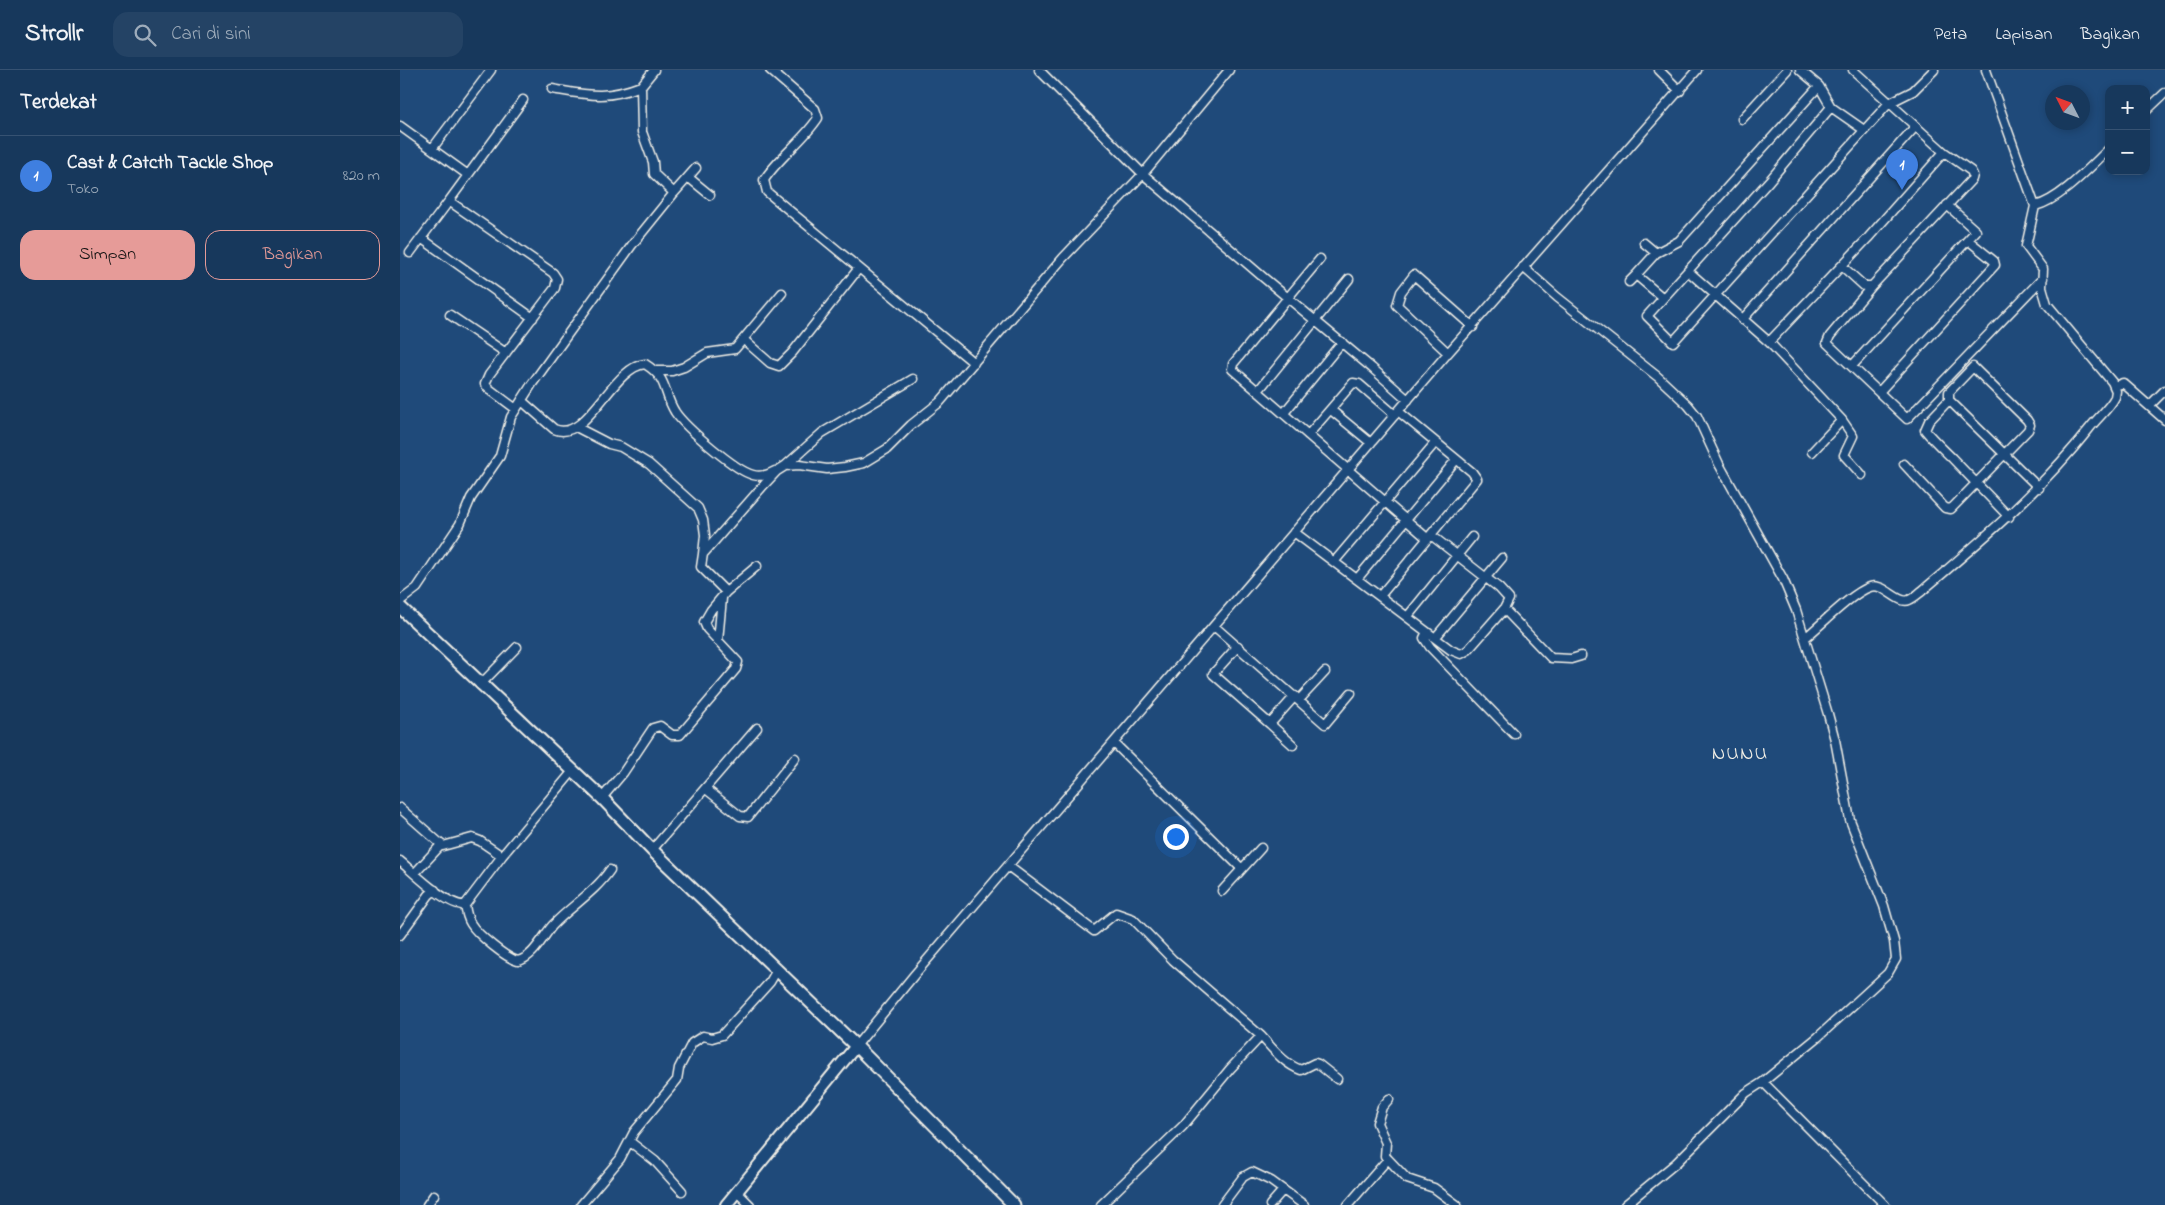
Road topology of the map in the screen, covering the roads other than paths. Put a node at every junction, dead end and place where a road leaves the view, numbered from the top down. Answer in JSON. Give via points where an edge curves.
{"nodes":[{"id":1,"x":491,"y":70,"type":"edge"},
{"id":2,"x":654,"y":70,"type":"edge"},
{"id":3,"x":770,"y":70,"type":"edge"},
{"id":4,"x":1039,"y":70,"type":"edge"},
{"id":5,"x":1229,"y":70,"type":"edge"},
{"id":6,"x":1659,"y":70,"type":"edge"},
{"id":7,"x":1697,"y":70,"type":"edge"},
{"id":8,"x":1787,"y":70,"type":"edge"},
{"id":9,"x":1800,"y":70,"type":"edge"},
{"id":10,"x":1853,"y":70,"type":"edge"},
{"id":11,"x":1934,"y":70,"type":"edge"},
{"id":12,"x":1986,"y":70,"type":"edge"},
{"id":13,"x":641,"y":86,"type":"junction"},
{"id":14,"x":1819,"y":86,"type":"junction"},
{"id":15,"x":552,"y":89,"type":"dead end"},
{"id":16,"x":1680,"y":91,"type":"junction"},
{"id":17,"x":2165,"y":93,"type":"edge"},
{"id":18,"x":523,"y":100,"type":"dead end"},
{"id":19,"x":1889,"y":104,"type":"junction"},
{"id":20,"x":1831,"y":107,"type":"junction"},
{"id":21,"x":2150,"y":107,"type":"edge"},
{"id":22,"x":1742,"y":119,"type":"dead end"},
{"id":23,"x":400,"y":126,"type":"edge"},
{"id":24,"x":1915,"y":127,"type":"junction"},
{"id":25,"x":1864,"y":130,"type":"junction"},
{"id":26,"x":432,"y":149,"type":"junction"},
{"id":27,"x":1944,"y":152,"type":"junction"},
{"id":28,"x":2105,"y":153,"type":"edge"},
{"id":29,"x":696,"y":168,"type":"dead end"},
{"id":30,"x":1143,"y":174,"type":"junction"},
{"id":31,"x":468,"y":175,"type":"junction"},
{"id":32,"x":688,"y":176,"type":"junction"},
{"id":33,"x":674,"y":193,"type":"junction"},
{"id":34,"x":710,"y":195,"type":"dead end"},
{"id":35,"x":449,"y":201,"type":"junction"},
{"id":36,"x":1947,"y":205,"type":"junction"},
{"id":37,"x":2034,"y":206,"type":"junction"},
{"id":38,"x":421,"y":238,"type":"junction"},
{"id":39,"x":1968,"y":240,"type":"junction"},
{"id":40,"x":1644,"y":243,"type":"dead end"},
{"id":41,"x":410,"y":253,"type":"dead end"},
{"id":42,"x":1656,"y":253,"type":"junction"},
{"id":43,"x":1320,"y":259,"type":"dead end"},
{"id":44,"x":1842,"y":266,"type":"junction"},
{"id":45,"x":1523,"y":267,"type":"junction"},
{"id":46,"x":859,"y":268,"type":"junction"},
{"id":47,"x":1688,"y":271,"type":"junction"},
{"id":48,"x":1636,"y":275,"type":"junction"},
{"id":49,"x":2043,"y":278,"type":"junction"},
{"id":50,"x":1349,"y":279,"type":"dead end"},
{"id":51,"x":1629,"y":282,"type":"dead end"},
{"id":52,"x":1872,"y":286,"type":"junction"},
{"id":53,"x":782,"y":293,"type":"dead end"},
{"id":54,"x":1715,"y":295,"type":"junction"},
{"id":55,"x":1289,"y":297,"type":"junction"},
{"id":56,"x":1663,"y":298,"type":"junction"},
{"id":57,"x":450,"y":315,"type":"dead end"},
{"id":58,"x":533,"y":318,"type":"junction"},
{"id":59,"x":1742,"y":320,"type":"junction"},
{"id":60,"x":1315,"y":321,"type":"junction"},
{"id":61,"x":1473,"y":327,"type":"junction"},
{"id":62,"x":744,"y":340,"type":"junction"},
{"id":63,"x":1342,"y":342,"type":"junction"},
{"id":64,"x":1769,"y":342,"type":"junction"},
{"id":65,"x":506,"y":353,"type":"junction"},
{"id":66,"x":1448,"y":353,"type":"junction"},
{"id":67,"x":974,"y":363,"type":"junction"},
{"id":68,"x":1852,"y":366,"type":"junction"},
{"id":69,"x":656,"y":371,"type":"junction"},
{"id":70,"x":913,"y":379,"type":"dead end"},
{"id":71,"x":2115,"y":386,"type":"junction"},
{"id":72,"x":2165,"y":390,"type":"edge"},
{"id":73,"x":1258,"y":391,"type":"junction"},
{"id":74,"x":1879,"y":392,"type":"junction"},
{"id":75,"x":1408,"y":400,"type":"junction"},
{"id":76,"x":1949,"y":400,"type":"junction"},
{"id":77,"x":522,"y":401,"type":"junction"},
{"id":78,"x":2149,"y":406,"type":"junction"},
{"id":79,"x":516,"y":409,"type":"junction"},
{"id":80,"x":1331,"y":410,"type":"junction"},
{"id":81,"x":1397,"y":413,"type":"junction"},
{"id":82,"x":1284,"y":414,"type":"junction"},
{"id":83,"x":1842,"y":420,"type":"junction"},
{"id":84,"x":2165,"y":420,"type":"edge"},
{"id":85,"x":576,"y":427,"type":"junction"},
{"id":86,"x":1308,"y":435,"type":"junction"},
{"id":87,"x":1371,"y":443,"type":"junction"},
{"id":88,"x":1435,"y":443,"type":"junction"},
{"id":89,"x":1812,"y":452,"type":"dead end"},
{"id":90,"x":2004,"y":454,"type":"junction"},
{"id":91,"x":1456,"y":460,"type":"junction"},
{"id":92,"x":1904,"y":464,"type":"dead end"},
{"id":93,"x":786,"y":466,"type":"junction"},
{"id":94,"x":1347,"y":471,"type":"junction"},
{"id":95,"x":1862,"y":475,"type":"dead end"},
{"id":96,"x":1976,"y":483,"type":"junction"},
{"id":97,"x":2039,"y":488,"type":"junction"},
{"id":98,"x":1384,"y":502,"type":"junction"},
{"id":99,"x":2009,"y":517,"type":"junction"},
{"id":100,"x":1405,"y":520,"type":"junction"},
{"id":101,"x":1294,"y":532,"type":"junction"},
{"id":102,"x":1429,"y":537,"type":"junction"},
{"id":103,"x":1472,"y":537,"type":"dead end"},
{"id":104,"x":703,"y":554,"type":"junction"},
{"id":105,"x":1457,"y":556,"type":"junction"},
{"id":106,"x":1502,"y":558,"type":"dead end"},
{"id":107,"x":1334,"y":562,"type":"junction"},
{"id":108,"x":757,"y":566,"type":"dead end"},
{"id":109,"x":1485,"y":577,"type":"junction"},
{"id":110,"x":1357,"y":580,"type":"junction"},
{"id":111,"x":724,"y":595,"type":"junction"},
{"id":112,"x":1380,"y":596,"type":"junction"},
{"id":113,"x":400,"y":601,"type":"edge"},
{"id":114,"x":400,"y":608,"type":"edge"},
{"id":115,"x":1504,"y":609,"type":"junction"},
{"id":116,"x":1408,"y":616,"type":"junction"},
{"id":117,"x":1214,"y":626,"type":"junction"},
{"id":118,"x":1427,"y":632,"type":"junction"},
{"id":119,"x":1435,"y":638,"type":"junction"},
{"id":120,"x":1805,"y":638,"type":"junction"},
{"id":121,"x":718,"y":641,"type":"junction"},
{"id":122,"x":1238,"y":646,"type":"junction"},
{"id":123,"x":517,"y":647,"type":"dead end"},
{"id":124,"x":1581,"y":656,"type":"dead end"},
{"id":125,"x":1325,"y":672,"type":"dead end"},
{"id":126,"x":480,"y":685,"type":"junction"},
{"id":127,"x":1351,"y":693,"type":"dead end"},
{"id":128,"x":1297,"y":698,"type":"junction"},
{"id":129,"x":1270,"y":724,"type":"junction"},
{"id":130,"x":757,"y":728,"type":"dead end"},
{"id":131,"x":1514,"y":734,"type":"dead end"},
{"id":132,"x":1114,"y":743,"type":"junction"},
{"id":133,"x":1293,"y":745,"type":"dead end"},
{"id":134,"x":795,"y":758,"type":"dead end"},
{"id":135,"x":573,"y":771,"type":"junction"},
{"id":136,"x":706,"y":789,"type":"junction"},
{"id":137,"x":602,"y":798,"type":"junction"},
{"id":138,"x":400,"y":808,"type":"edge"},
{"id":139,"x":441,"y":845,"type":"junction"},
{"id":140,"x":1261,"y":848,"type":"dead end"},
{"id":141,"x":652,"y":850,"type":"junction"},
{"id":142,"x":502,"y":856,"type":"junction"},
{"id":143,"x":400,"y":861,"type":"edge"},
{"id":144,"x":1008,"y":866,"type":"junction"},
{"id":145,"x":1242,"y":869,"type":"junction"},
{"id":146,"x":610,"y":870,"type":"dead end"},
{"id":147,"x":415,"y":873,"type":"junction"},
{"id":148,"x":435,"y":890,"type":"junction"},
{"id":149,"x":1222,"y":891,"type":"dead end"},
{"id":150,"x":465,"y":905,"type":"junction"},
{"id":151,"x":400,"y":935,"type":"edge"},
{"id":152,"x":777,"y":970,"type":"junction"},
{"id":153,"x":1261,"y":1036,"type":"junction"},
{"id":154,"x":856,"y":1046,"type":"junction"},
{"id":155,"x":1337,"y":1078,"type":"dead end"},
{"id":156,"x":1763,"y":1082,"type":"junction"},
{"id":157,"x":1388,"y":1099,"type":"dead end"},
{"id":158,"x":630,"y":1141,"type":"junction"},
{"id":159,"x":1388,"y":1159,"type":"junction"},
{"id":160,"x":1283,"y":1190,"type":"junction"},
{"id":161,"x":682,"y":1191,"type":"dead end"},
{"id":162,"x":737,"y":1192,"type":"junction"},
{"id":163,"x":434,"y":1195,"type":"dead end"},
{"id":164,"x":427,"y":1205,"type":"edge"},
{"id":165,"x":581,"y":1205,"type":"edge"},
{"id":166,"x":726,"y":1205,"type":"edge"},
{"id":167,"x":750,"y":1205,"type":"edge"},
{"id":168,"x":1014,"y":1205,"type":"edge"},
{"id":169,"x":1101,"y":1205,"type":"edge"},
{"id":170,"x":1222,"y":1205,"type":"edge"},
{"id":171,"x":1270,"y":1205,"type":"edge"},
{"id":172,"x":1304,"y":1205,"type":"edge"},
{"id":173,"x":1348,"y":1205,"type":"edge"},
{"id":174,"x":1457,"y":1205,"type":"edge"},
{"id":175,"x":1625,"y":1205,"type":"edge"},
{"id":176,"x":1885,"y":1205,"type":"edge"}],
"edges":[{"from":1,"to":26,"type":"street"},
{"from":2,"to":13,"type":"street"},
{"from":3,"to":46,"type":"street","via":[[815,109],[818,118],[771,169],[764,180],[767,192]]},
{"from":4,"to":30,"type":"street"},
{"from":5,"to":30,"type":"street"},
{"from":6,"to":16,"type":"street"},
{"from":7,"to":16,"type":"street"},
{"from":8,"to":22,"type":"street"},
{"from":9,"to":14,"type":"street"},
{"from":10,"to":19,"type":"street"},
{"from":11,"to":19,"type":"street","via":[[1913,91]]},
{"from":12,"to":37,"type":"street"},
{"from":13,"to":15,"type":"street","via":[[600,97]]},
{"from":13,"to":33,"type":"street","via":[[641,125],[653,171]]},
{"from":14,"to":20,"type":"street"},
{"from":14,"to":42,"type":"street","via":[[1679,241]]},
{"from":16,"to":45,"type":"street"},
{"from":17,"to":21,"type":"street"},
{"from":18,"to":31,"type":"street"},
{"from":19,"to":24,"type":"street"},
{"from":19,"to":25,"type":"street"},
{"from":20,"to":25,"type":"street"},
{"from":20,"to":47,"type":"street"},
{"from":23,"to":26,"type":"street"},
{"from":24,"to":27,"type":"street"},
{"from":24,"to":59,"type":"street"},
{"from":25,"to":54,"type":"street"},
{"from":26,"to":31,"type":"street"},
{"from":27,"to":36,"type":"street","via":[[1973,175]]},
{"from":27,"to":44,"type":"street"},
{"from":28,"to":37,"type":"street","via":[[2061,193]]},
{"from":29,"to":32,"type":"street"},
{"from":30,"to":55,"type":"street"},
{"from":30,"to":67,"type":"street","via":[[1063,258]]},
{"from":31,"to":35,"type":"street"},
{"from":32,"to":33,"type":"street"},
{"from":32,"to":34,"type":"street"},
{"from":33,"to":77,"type":"street","via":[[632,245]]},
{"from":35,"to":38,"type":"street"},
{"from":35,"to":58,"type":"street","via":[[553,273],[557,280],[555,288]]},
{"from":36,"to":39,"type":"street","via":[[1976,231]]},
{"from":36,"to":52,"type":"street"},
{"from":37,"to":49,"type":"street","via":[[2026,246],[2038,262]]},
{"from":38,"to":41,"type":"street"},
{"from":38,"to":58,"type":"street"},
{"from":39,"to":68,"type":"street"},
{"from":39,"to":74,"type":"street","via":[[1995,265]]},
{"from":40,"to":42,"type":"street"},
{"from":42,"to":48,"type":"street"},
{"from":43,"to":55,"type":"street"},
{"from":44,"to":52,"type":"street","via":[[1864,286]]},
{"from":44,"to":64,"type":"street"},
{"from":45,"to":61,"type":"street"},
{"from":45,"to":120,"type":"street","via":[[1688,404],[1783,579]]},
{"from":46,"to":62,"type":"street","via":[[779,366],[770,363]]},
{"from":46,"to":67,"type":"street"},
{"from":47,"to":54,"type":"street"},
{"from":47,"to":56,"type":"street"},
{"from":48,"to":51,"type":"street"},
{"from":48,"to":56,"type":"street"},
{"from":49,"to":71,"type":"street","via":[[2042,288],[2047,304]]},
{"from":49,"to":74,"type":"street","via":[[1908,419]]},
{"from":50,"to":60,"type":"street"},
{"from":52,"to":68,"type":"street","via":[[1827,339],[1827,343]]},
{"from":53,"to":62,"type":"street"},
{"from":54,"to":56,"type":"street","via":[[1673,342],[1647,316]]},
{"from":54,"to":59,"type":"street"},
{"from":55,"to":60,"type":"street"},
{"from":55,"to":73,"type":"street","via":[[1232,366]]},
{"from":57,"to":65,"type":"street"},
{"from":58,"to":65,"type":"street"},
{"from":59,"to":64,"type":"street"},
{"from":60,"to":63,"type":"street"},
{"from":60,"to":73,"type":"street"},
{"from":61,"to":66,"type":"street"},
{"from":61,"to":66,"type":"street","via":[[1414,275],[1401,292],[1397,305]]},
{"from":62,"to":69,"type":"street","via":[[735,349],[707,353],[684,368]]},
{"from":63,"to":75,"type":"street"},
{"from":63,"to":82,"type":"street"},
{"from":64,"to":83,"type":"street"},
{"from":65,"to":79,"type":"street","via":[[486,384]]},
{"from":66,"to":75,"type":"street"},
{"from":67,"to":93,"type":"street","via":[[940,402],[876,457],[864,463],[828,469]]},
{"from":68,"to":74,"type":"street"},
{"from":69,"to":85,"type":"street","via":[[645,364],[636,365]]},
{"from":69,"to":93,"type":"street","via":[[662,378],[675,413],[735,466],[750,475],[760,476]]},
{"from":70,"to":93,"type":"street","via":[[822,433]]},
{"from":71,"to":78,"type":"street","via":[[2123,384]]},
{"from":71,"to":97,"type":"street","via":[[2113,400]]},
{"from":72,"to":78,"type":"street"},
{"from":73,"to":82,"type":"street"},
{"from":75,"to":81,"type":"street"},
{"from":76,"to":90,"type":"street"},
{"from":76,"to":90,"type":"street","via":[[1949,392],[1973,367],[2030,424]]},
{"from":76,"to":96,"type":"street","via":[[1929,420],[1925,430]]},
{"from":77,"to":79,"type":"street"},
{"from":77,"to":85,"type":"street","via":[[560,432]]},
{"from":78,"to":84,"type":"street"},
{"from":79,"to":113,"type":"street","via":[[500,456],[471,498],[454,533],[417,588]]},
{"from":80,"to":81,"type":"street","via":[[1356,382]]},
{"from":80,"to":86,"type":"street"},
{"from":80,"to":87,"type":"street"},
{"from":81,"to":87,"type":"street"},
{"from":81,"to":88,"type":"street"},
{"from":82,"to":86,"type":"street"},
{"from":83,"to":89,"type":"street"},
{"from":83,"to":95,"type":"street","via":[[1853,436],[1844,455]]},
{"from":85,"to":104,"type":"street","via":[[621,447],[649,464],[698,508],[705,535]]},
{"from":86,"to":94,"type":"street"},
{"from":87,"to":94,"type":"street"},
{"from":88,"to":91,"type":"street"},
{"from":88,"to":98,"type":"street"},
{"from":90,"to":96,"type":"street"},
{"from":90,"to":97,"type":"street"},
{"from":91,"to":100,"type":"street"},
{"from":91,"to":102,"type":"street","via":[[1476,476],[1476,481]]},
{"from":92,"to":96,"type":"street","via":[[1948,509],[1955,506]]},
{"from":93,"to":104,"type":"street","via":[[777,471]]},
{"from":94,"to":98,"type":"street"},
{"from":94,"to":101,"type":"street"},
{"from":96,"to":99,"type":"street"},
{"from":97,"to":99,"type":"street"},
{"from":98,"to":100,"type":"street"},
{"from":98,"to":107,"type":"street"},
{"from":99,"to":120,"type":"street","via":[[1909,600],[1904,601],[1872,586]]},
{"from":100,"to":102,"type":"street"},
{"from":100,"to":110,"type":"street"},
{"from":101,"to":107,"type":"street"},
{"from":101,"to":117,"type":"street"},
{"from":102,"to":105,"type":"street"},
{"from":102,"to":112,"type":"street"},
{"from":103,"to":105,"type":"street"},
{"from":104,"to":111,"type":"street","via":[[701,567]]},
{"from":105,"to":109,"type":"street"},
{"from":105,"to":116,"type":"street"},
{"from":106,"to":109,"type":"street"},
{"from":107,"to":110,"type":"street"},
{"from":108,"to":111,"type":"street"},
{"from":109,"to":115,"type":"street","via":[[1508,596]]},
{"from":109,"to":119,"type":"street"},
{"from":110,"to":112,"type":"street"},
{"from":111,"to":121,"type":"street"},
{"from":111,"to":121,"type":"street","via":[[704,622]]},
{"from":112,"to":116,"type":"street"},
{"from":114,"to":126,"type":"main road"},
{"from":115,"to":119,"type":"street","via":[[1465,652],[1457,653]]},
{"from":115,"to":124,"type":"street","via":[[1551,658]]},
{"from":116,"to":118,"type":"street"},
{"from":117,"to":122,"type":"street"},
{"from":117,"to":132,"type":"street"},
{"from":118,"to":119,"type":"street"},
{"from":118,"to":131,"type":"street","via":[[1424,638],[1430,647]]},
{"from":120,"to":156,"type":"street","via":[[1835,740],[1850,820],[1884,906],[1896,959],[1888,973],[1818,1038]]},
{"from":121,"to":137,"type":"street","via":[[738,662],[736,669],[680,735],[672,735],[656,725]]},
{"from":122,"to":128,"type":"street"},
{"from":122,"to":129,"type":"street","via":[[1213,674]]},
{"from":123,"to":126,"type":"street"},
{"from":125,"to":128,"type":"street"},
{"from":126,"to":135,"type":"main road"},
{"from":127,"to":128,"type":"street","via":[[1325,724]]},
{"from":128,"to":129,"type":"street"},
{"from":129,"to":133,"type":"street"},
{"from":130,"to":136,"type":"street"},
{"from":132,"to":144,"type":"street"},
{"from":132,"to":145,"type":"street"},
{"from":134,"to":136,"type":"street","via":[[748,817],[740,816]]},
{"from":135,"to":137,"type":"main road"},
{"from":135,"to":142,"type":"street"},
{"from":136,"to":141,"type":"street"},
{"from":137,"to":141,"type":"main road"},
{"from":138,"to":139,"type":"street"},
{"from":139,"to":142,"type":"street","via":[[446,847],[472,838]]},
{"from":139,"to":147,"type":"street"},
{"from":140,"to":145,"type":"street"},
{"from":141,"to":152,"type":"main road"},
{"from":142,"to":150,"type":"street"},
{"from":143,"to":147,"type":"street"},
{"from":144,"to":153,"type":"street","via":[[1094,931],[1118,912],[1133,919],[1173,960]]},
{"from":144,"to":154,"type":"street"},
{"from":145,"to":149,"type":"street"},
{"from":146,"to":150,"type":"street","via":[[553,926],[526,958],[518,961],[472,927]]},
{"from":147,"to":148,"type":"street"},
{"from":148,"to":150,"type":"street","via":[[456,904]]},
{"from":148,"to":151,"type":"street"},
{"from":152,"to":154,"type":"main road"},
{"from":152,"to":158,"type":"street","via":[[722,1035],[703,1036],[692,1043],[678,1068],[676,1080],[646,1115]]},
{"from":153,"to":155,"type":"street","via":[[1294,1068],[1301,1070],[1315,1063]]},
{"from":153,"to":169,"type":"street","via":[[1183,1126]]},
{"from":154,"to":162,"type":"street"},
{"from":154,"to":168,"type":"main road"},
{"from":156,"to":175,"type":"street","via":[[1746,1093],[1676,1163]]},
{"from":156,"to":176,"type":"street"},
{"from":157,"to":159,"type":"street","via":[[1377,1123],[1385,1140]]},
{"from":158,"to":161,"type":"street","via":[[655,1161]]},
{"from":158,"to":165,"type":"street","via":[[620,1159]]},
{"from":159,"to":173,"type":"street"},
{"from":159,"to":174,"type":"street","via":[[1407,1179],[1434,1188]]},
{"from":160,"to":170,"type":"street","via":[[1252,1172],[1243,1177]]},
{"from":160,"to":171,"type":"street"},
{"from":160,"to":172,"type":"street"},
{"from":162,"to":166,"type":"street"},
{"from":162,"to":167,"type":"street"},
{"from":163,"to":164,"type":"street"}]}
